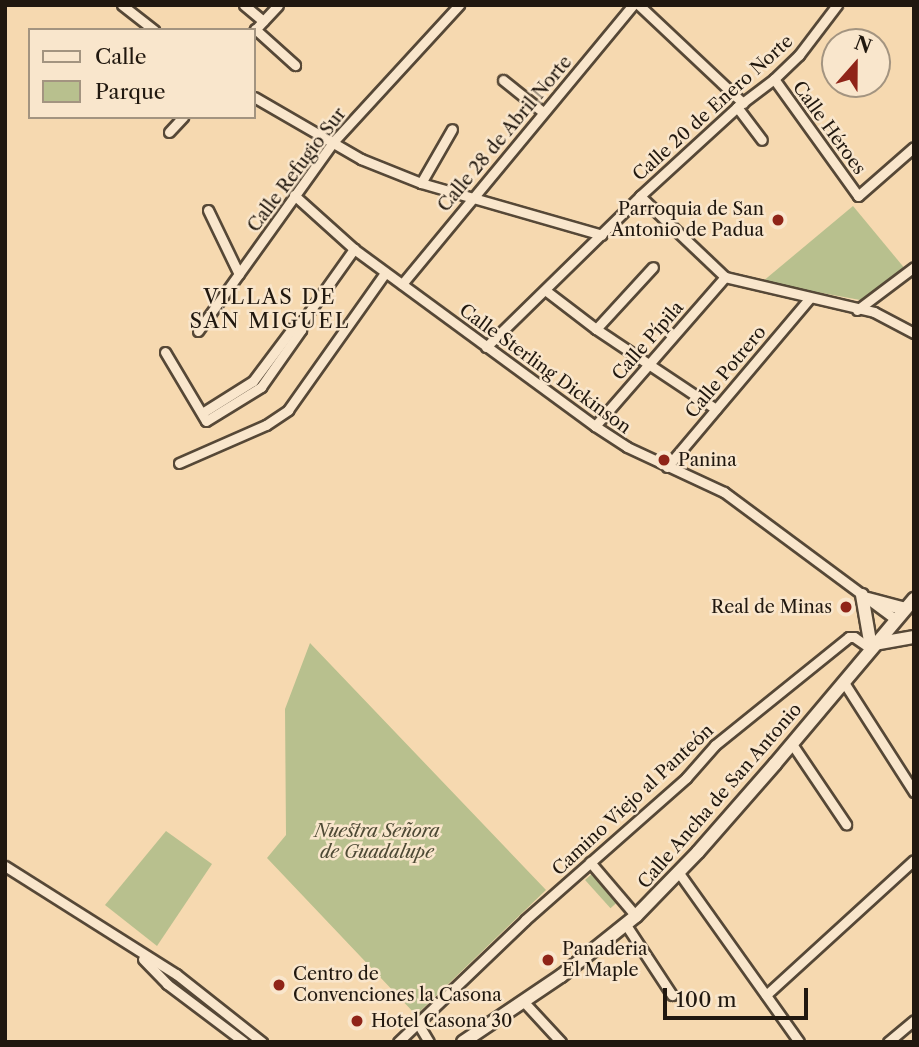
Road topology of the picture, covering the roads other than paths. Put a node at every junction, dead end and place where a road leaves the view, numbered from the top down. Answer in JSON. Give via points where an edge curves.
{"nodes":[{"id":1,"x":122,"y":5,"type":"edge"},
{"id":2,"x":244,"y":5,"type":"edge"},
{"id":3,"x":278,"y":5,"type":"edge"},
{"id":4,"x":459,"y":5,"type":"edge"},
{"id":5,"x":636,"y":5,"type":"edge"},
{"id":6,"x":837,"y":5,"type":"edge"},
{"id":7,"x":263,"y":21,"type":"junction"},
{"id":8,"x":151,"y":28,"type":"edge"},
{"id":9,"x":256,"y":28,"type":"edge"},
{"id":10,"x":256,"y":32,"type":"edge"},
{"id":11,"x":295,"y":65,"type":"dead end"},
{"id":12,"x":774,"y":79,"type":"junction"},
{"id":13,"x":503,"y":80,"type":"dead end"},
{"id":14,"x":256,"y":98,"type":"edge"},
{"id":15,"x":740,"y":105,"type":"junction"},
{"id":16,"x":543,"y":112,"type":"junction"},
{"id":17,"x":181,"y":119,"type":"edge"},
{"id":18,"x":452,"y":129,"type":"dead end"},
{"id":19,"x":169,"y":132,"type":"dead end"},
{"id":20,"x":762,"y":140,"type":"dead end"},
{"id":21,"x":334,"y":141,"type":"junction"},
{"id":22,"x":914,"y":147,"type":"edge"},
{"id":23,"x":421,"y":183,"type":"junction"},
{"id":24,"x":294,"y":195,"type":"junction"},
{"id":25,"x":640,"y":196,"type":"junction"},
{"id":26,"x":473,"y":197,"type":"junction"},
{"id":27,"x":208,"y":210,"type":"dead end"},
{"id":28,"x":602,"y":235,"type":"junction"},
{"id":29,"x":354,"y":249,"type":"junction"},
{"id":30,"x":653,"y":267,"type":"dead end"},
{"id":31,"x":914,"y":267,"type":"edge"},
{"id":32,"x":385,"y":273,"type":"junction"},
{"id":33,"x":239,"y":274,"type":"junction"},
{"id":34,"x":725,"y":277,"type":"junction"},
{"id":35,"x":402,"y":284,"type":"junction"},
{"id":36,"x":545,"y":290,"type":"junction"},
{"id":37,"x":810,"y":298,"type":"junction"},
{"id":38,"x":857,"y":310,"type":"junction"},
{"id":39,"x":596,"y":329,"type":"junction"},
{"id":40,"x":198,"y":331,"type":"dead end"},
{"id":41,"x":914,"y":333,"type":"edge"},
{"id":42,"x":486,"y":348,"type":"junction"},
{"id":43,"x":165,"y":352,"type":"dead end"},
{"id":44,"x":647,"y":364,"type":"junction"},
{"id":45,"x":716,"y":410,"type":"junction"},
{"id":46,"x":595,"y":426,"type":"junction"},
{"id":47,"x":179,"y":463,"type":"dead end"},
{"id":48,"x":667,"y":467,"type":"junction"},
{"id":49,"x":865,"y":597,"type":"junction"},
{"id":50,"x":909,"y":604,"type":"edge"},
{"id":51,"x":895,"y":619,"type":"junction"},
{"id":52,"x":914,"y":637,"type":"edge"},
{"id":53,"x":871,"y":647,"type":"junction"},
{"id":54,"x":843,"y":681,"type":"junction"},
{"id":55,"x":792,"y":744,"type":"junction"},
{"id":56,"x":914,"y":792,"type":"edge"},
{"id":57,"x":846,"y":824,"type":"dead end"},
{"id":58,"x":914,"y":860,"type":"edge"},
{"id":59,"x":590,"y":862,"type":"junction"},
{"id":60,"x":5,"y":866,"type":"edge"},
{"id":61,"x":679,"y":873,"type":"junction"},
{"id":62,"x":631,"y":921,"type":"junction"},
{"id":63,"x":134,"y":950,"type":"junction"},
{"id":64,"x":672,"y":995,"type":"dead end"},
{"id":65,"x":766,"y":995,"type":"junction"},
{"id":66,"x":523,"y":1001,"type":"junction"},
{"id":67,"x":914,"y":1020,"type":"edge"},
{"id":68,"x":417,"y":1022,"type":"junction"},
{"id":69,"x":244,"y":1042,"type":"edge"},
{"id":70,"x":262,"y":1042,"type":"edge"},
{"id":71,"x":398,"y":1042,"type":"edge"},
{"id":72,"x":429,"y":1042,"type":"edge"},
{"id":73,"x":463,"y":1042,"type":"edge"},
{"id":74,"x":561,"y":1042,"type":"edge"},
{"id":75,"x":799,"y":1042,"type":"edge"},
{"id":76,"x":888,"y":1042,"type":"edge"}],
"edges":[{"from":1,"to":8,"type":"street"},
{"from":2,"to":7,"type":"street"},
{"from":3,"to":7,"type":"street"},
{"from":4,"to":21,"type":"street","name":"Calle Refugio Sur"},
{"from":5,"to":15,"type":"street"},
{"from":5,"to":16,"type":"street","name":"Calle 28 de Abril Norte"},
{"from":6,"to":12,"type":"street","name":"Calle 20 de Enero Norte"},
{"from":7,"to":9,"type":"street"},
{"from":10,"to":11,"type":"street"},
{"from":12,"to":15,"type":"street","name":"Calle 20 de Enero Norte"},
{"from":12,"to":22,"type":"street","name":"Calle Héroes","via":[[858,196]]},
{"from":13,"to":16,"type":"street"},
{"from":14,"to":21,"type":"street"},
{"from":15,"to":20,"type":"street"},
{"from":15,"to":25,"type":"street","name":"Calle 20 de Enero Norte"},
{"from":16,"to":26,"type":"street","name":"Calle 28 de Abril Norte"},
{"from":17,"to":19,"type":"street"},
{"from":18,"to":23,"type":"street"},
{"from":21,"to":23,"type":"street","via":[[361,159]]},
{"from":21,"to":24,"type":"street","name":"Calle Refugio Sur"},
{"from":23,"to":26,"type":"street"},
{"from":24,"to":29,"type":"street","name":"Calle Sterling Dickinson"},
{"from":24,"to":33,"type":"street","name":"Calle Refugio Sur"},
{"from":25,"to":28,"type":"street","name":"Calle 20 de Enero Norte"},
{"from":25,"to":34,"type":"street"},
{"from":26,"to":28,"type":"street"},
{"from":26,"to":35,"type":"street","name":"Calle 28 de Abril Norte"},
{"from":27,"to":33,"type":"street"},
{"from":28,"to":36,"type":"street","name":"Calle 20 de Enero Norte"},
{"from":29,"to":32,"type":"street","name":"Calle Sterling Dickinson"},
{"from":29,"to":43,"type":"street","via":[[257,384],[206,421]]},
{"from":30,"to":39,"type":"street"},
{"from":31,"to":38,"type":"street"},
{"from":32,"to":35,"type":"street","name":"Calle Sterling Dickinson"},
{"from":32,"to":47,"type":"street","via":[[288,410],[266,425]]},
{"from":33,"to":40,"type":"street","name":"Calle Refugio Sur"},
{"from":34,"to":37,"type":"street"},
{"from":34,"to":44,"type":"street","name":"Calle Pípila"},
{"from":35,"to":42,"type":"street","name":"Calle Sterling Dickinson"},
{"from":36,"to":39,"type":"street"},
{"from":36,"to":42,"type":"street","name":"Calle 20 de Enero Norte"},
{"from":37,"to":38,"type":"street"},
{"from":37,"to":45,"type":"street","name":"Calle Potrero"},
{"from":38,"to":41,"type":"street","via":[[890,318]]},
{"from":39,"to":44,"type":"street"},
{"from":42,"to":46,"type":"street","name":"Calle Sterling Dickinson"},
{"from":44,"to":45,"type":"street"},
{"from":44,"to":46,"type":"street","name":"Calle Pípila"},
{"from":45,"to":48,"type":"street","name":"Calle Potrero"},
{"from":46,"to":48,"type":"street","name":"Calle Sterling Dickinson"},
{"from":48,"to":49,"type":"street","name":"Calle Sterling Dickinson","via":[[724,492]]},
{"from":49,"to":50,"type":"main road"},
{"from":49,"to":51,"type":"street","name":"Calle Sterling Dickinson"},
{"from":49,"to":53,"type":"main road"},
{"from":50,"to":51,"type":"main road","name":"Calle Ancha de San Antonio"},
{"from":51,"to":53,"type":"main road","name":"Calle Ancha de San Antonio"},
{"from":52,"to":53,"type":"main road"},
{"from":53,"to":54,"type":"main road","name":"Calle Ancha de San Antonio"},
{"from":53,"to":59,"type":"street","name":"Camino Viejo al Panteón","via":[[849,637],[715,745],[686,778]]},
{"from":54,"to":55,"type":"main road","name":"Calle Ancha de San Antonio"},
{"from":54,"to":56,"type":"street"},
{"from":55,"to":57,"type":"street"},
{"from":55,"to":61,"type":"main road","name":"Calle Ancha de San Antonio"},
{"from":58,"to":65,"type":"street"},
{"from":59,"to":62,"type":"street"},
{"from":59,"to":68,"type":"street","name":"Camino Viejo al Panteón"},
{"from":60,"to":63,"type":"street"},
{"from":61,"to":62,"type":"main road","name":"Calle Ancha de San Antonio"},
{"from":61,"to":65,"type":"street"},
{"from":62,"to":64,"type":"street"},
{"from":62,"to":66,"type":"main road","name":"Calle Ancha de San Antonio"},
{"from":63,"to":69,"type":"street","via":[[167,985]]},
{"from":63,"to":70,"type":"street","via":[[176,974]]},
{"from":65,"to":75,"type":"street"},
{"from":66,"to":73,"type":"main road","name":"Calle Ancha de San Antonio"},
{"from":66,"to":74,"type":"street"},
{"from":67,"to":76,"type":"street"},
{"from":68,"to":71,"type":"street","name":"Camino Viejo al Panteón"},
{"from":68,"to":72,"type":"street"}]}
